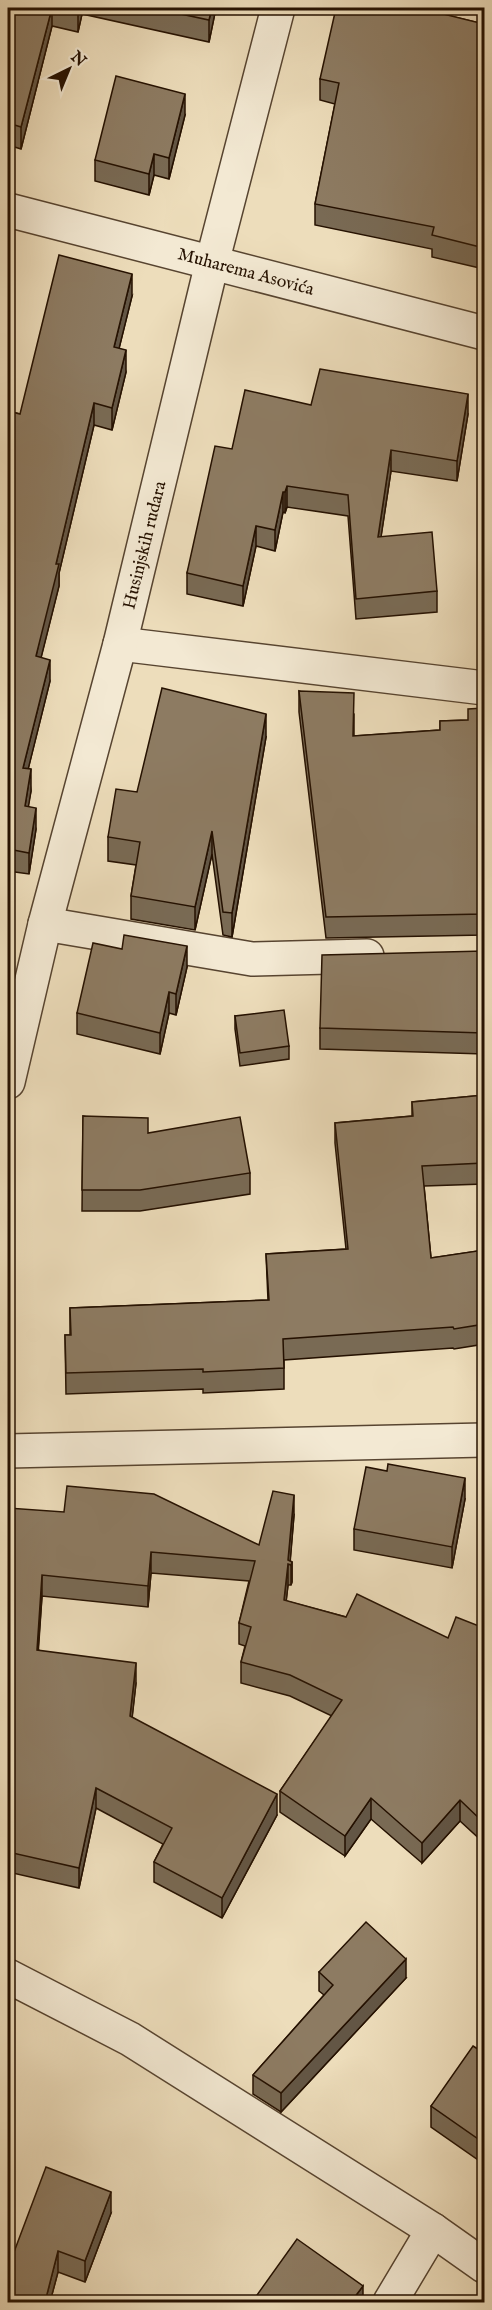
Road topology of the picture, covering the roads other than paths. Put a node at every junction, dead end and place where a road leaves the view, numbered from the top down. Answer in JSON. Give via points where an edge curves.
{"nodes":[{"id":1,"x":278,"y":8,"type":"edge"},
{"id":2,"x":8,"y":210,"type":"edge"},
{"id":3,"x":212,"y":262,"type":"junction"},
{"id":4,"x":484,"y":333,"type":"edge"},
{"id":5,"x":120,"y":644,"type":"junction"},
{"id":6,"x":484,"y":688,"type":"edge"},
{"id":7,"x":45,"y":924,"type":"junction"},
{"id":8,"x":392,"y":955,"type":"edge"},
{"id":9,"x":8,"y":1082,"type":"edge"},
{"id":10,"x":484,"y":1440,"type":"edge"},
{"id":11,"x":8,"y":1451,"type":"edge"},
{"id":12,"x":8,"y":1976,"type":"edge"},
{"id":13,"x":433,"y":2230,"type":"junction"},
{"id":14,"x":484,"y":2266,"type":"edge"},
{"id":15,"x":390,"y":2302,"type":"edge"}],
"edges":[{"from":1,"to":3,"type":"street","name":"Husinjskih rudara"},
{"from":2,"to":3,"type":"street","name":"Muharema Asovića"},
{"from":3,"to":4,"type":"street","name":"Muharema Asovića"},
{"from":3,"to":5,"type":"street","name":"Husinjskih rudara"},
{"from":5,"to":6,"type":"street"},
{"from":5,"to":7,"type":"street","name":"Husinjskih rudara"},
{"from":7,"to":8,"type":"street","via":[[252,959]]},
{"from":7,"to":9,"type":"street","name":"Husinjskih rudara"},
{"from":10,"to":11,"type":"street"},
{"from":12,"to":13,"type":"street","via":[[130,2039]]},
{"from":13,"to":14,"type":"street"},
{"from":13,"to":15,"type":"street"}]}
